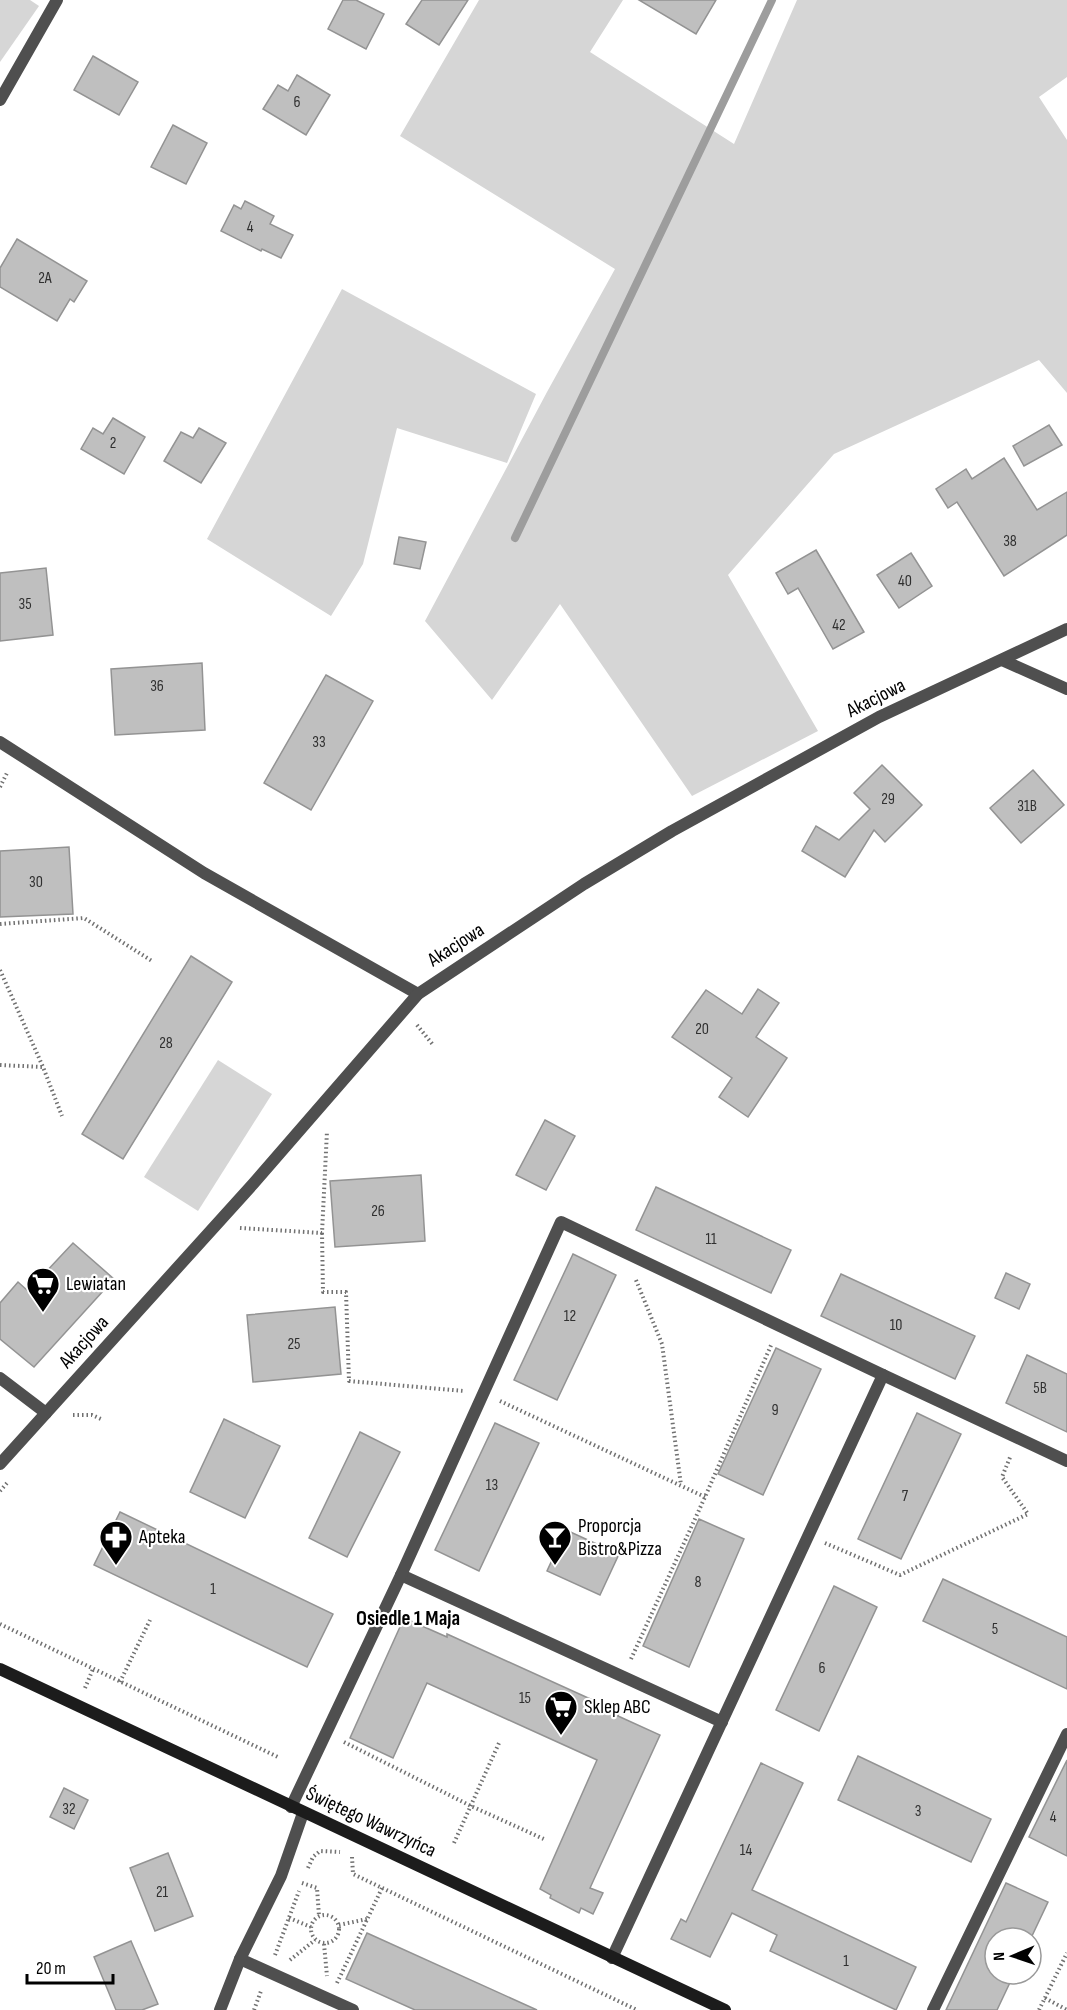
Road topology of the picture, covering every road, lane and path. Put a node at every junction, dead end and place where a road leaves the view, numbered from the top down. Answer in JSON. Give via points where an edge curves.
{"nodes":[{"id":1,"x":57,"y":0,"type":"edge"},
{"id":2,"x":0,"y":100,"type":"edge"},
{"id":3,"x":1067,"y":629,"type":"edge"},
{"id":4,"x":1002,"y":660,"type":"junction"},
{"id":5,"x":1067,"y":689,"type":"edge"},
{"id":6,"x":0,"y":742,"type":"edge"},
{"id":7,"x":0,"y":924,"type":"edge"},
{"id":8,"x":152,"y":961,"type":"dead end"},
{"id":9,"x":0,"y":970,"type":"edge"},
{"id":10,"x":418,"y":994,"type":"junction"},
{"id":11,"x":413,"y":1019,"type":"dead end"},
{"id":12,"x":434,"y":1046,"type":"dead end"},
{"id":13,"x":0,"y":1065,"type":"edge"},
{"id":14,"x":43,"y":1067,"type":"junction"},
{"id":15,"x":62,"y":1116,"type":"dead end"},
{"id":16,"x":327,"y":1127,"type":"dead end"},
{"id":17,"x":229,"y":1228,"type":"dead end"},
{"id":18,"x":624,"y":1251,"type":"junction"},
{"id":19,"x":779,"y":1325,"type":"junction"},
{"id":20,"x":883,"y":1375,"type":"junction"},
{"id":21,"x":0,"y":1378,"type":"edge"},
{"id":22,"x":46,"y":1413,"type":"junction"},
{"id":23,"x":1019,"y":1438,"type":"junction"},
{"id":24,"x":1067,"y":1461,"type":"edge"},
{"id":25,"x":0,"y":1464,"type":"edge"},
{"id":26,"x":681,"y":1486,"type":"dead end"},
{"id":27,"x":808,"y":1536,"type":"junction"},
{"id":28,"x":401,"y":1575,"type":"junction"},
{"id":29,"x":150,"y":1620,"type":"dead end"},
{"id":30,"x":0,"y":1624,"type":"edge"},
{"id":31,"x":1,"y":1673,"type":"edge"},
{"id":32,"x":623,"y":1677,"type":"junction"},
{"id":33,"x":120,"y":1682,"type":"junction"},
{"id":34,"x":722,"y":1722,"type":"junction"},
{"id":35,"x":1067,"y":1734,"type":"edge"},
{"id":36,"x":499,"y":1743,"type":"dead end"},
{"id":37,"x":339,"y":1752,"type":"dead end"},
{"id":38,"x":280,"y":1758,"type":"dead end"},
{"id":39,"x":471,"y":1806,"type":"junction"},
{"id":40,"x":291,"y":1807,"type":"junction"},
{"id":41,"x":303,"y":1813,"type":"junction"},
{"id":42,"x":546,"y":1840,"type":"dead end"},
{"id":43,"x":454,"y":1844,"type":"dead end"},
{"id":44,"x":302,"y":1883,"type":"junction"},
{"id":45,"x":382,"y":1888,"type":"junction"},
{"id":46,"x":319,"y":1916,"type":"junction"},
{"id":47,"x":289,"y":1918,"type":"junction"},
{"id":48,"x":368,"y":1919,"type":"junction"},
{"id":49,"x":339,"y":1925,"type":"junction"},
{"id":50,"x":311,"y":1927,"type":"junction"},
{"id":51,"x":315,"y":1940,"type":"junction"},
{"id":52,"x":1067,"y":1953,"type":"edge"},
{"id":53,"x":612,"y":1958,"type":"junction"},
{"id":54,"x":240,"y":1959,"type":"junction"},
{"id":55,"x":273,"y":1962,"type":"dead end"},
{"id":56,"x":284,"y":1966,"type":"dead end"},
{"id":57,"x":335,"y":1986,"type":"dead end"},
{"id":58,"x":1045,"y":1998,"type":"junction"},
{"id":59,"x":220,"y":2010,"type":"edge"},
{"id":60,"x":353,"y":2010,"type":"edge"},
{"id":61,"x":638,"y":2010,"type":"edge"},
{"id":62,"x":725,"y":2010,"type":"edge"},
{"id":63,"x":933,"y":2010,"type":"edge"},
{"id":64,"x":1039,"y":2010,"type":"edge"},
{"id":65,"x":1067,"y":2010,"type":"edge"}],
"edges":[{"from":1,"to":2,"type":"street"},
{"from":3,"to":4,"type":"street","name":"Akacjowa"},
{"from":4,"to":5,"type":"street"},
{"from":4,"to":10,"type":"street","name":"Akacjowa","via":[[879,717],[672,831]]},
{"from":6,"to":10,"type":"street","via":[[204,873]]},
{"from":7,"to":8,"type":"path","via":[[84,918]]},
{"from":9,"to":14,"type":"path"},
{"from":10,"to":22,"type":"street","name":"Akacjowa"},
{"from":11,"to":12,"type":"path"},
{"from":13,"to":14,"type":"path"},
{"from":14,"to":15,"type":"path"},
{"from":16,"to":17,"type":"path","via":[[322,1233]]},
{"from":18,"to":19,"type":"street"},
{"from":18,"to":26,"type":"path","via":[[662,1344]]},
{"from":18,"to":28,"type":"street","via":[[561,1222]]},
{"from":19,"to":20,"type":"street"},
{"from":19,"to":32,"type":"path"},
{"from":20,"to":23,"type":"street"},
{"from":20,"to":27,"type":"street"},
{"from":21,"to":22,"type":"street"},
{"from":22,"to":25,"type":"street","name":"Akacjowa"},
{"from":23,"to":24,"type":"street"},
{"from":23,"to":27,"type":"path","via":[[1002,1477],[1028,1514],[900,1575]]},
{"from":27,"to":34,"type":"street"},
{"from":28,"to":32,"type":"street"},
{"from":28,"to":40,"type":"street"},
{"from":29,"to":33,"type":"path"},
{"from":30,"to":33,"type":"path"},
{"from":31,"to":40,"type":"street","name":"Świętego Wawrzyńca"},
{"from":32,"to":34,"type":"street"},
{"from":33,"to":38,"type":"path"},
{"from":34,"to":53,"type":"street"},
{"from":35,"to":63,"type":"street"},
{"from":36,"to":39,"type":"path"},
{"from":37,"to":39,"type":"path","via":[[344,1742]]},
{"from":39,"to":42,"type":"path"},
{"from":39,"to":43,"type":"path"},
{"from":40,"to":41,"type":"street","name":"Świętego Wawrzyńca"},
{"from":41,"to":53,"type":"street","name":"Świętego Wawrzyńca"},
{"from":41,"to":54,"type":"street","via":[[281,1876]]},
{"from":44,"to":45,"type":"path","via":[[313,1857],[320,1851],[341,1852],[353,1858],[353,1874]]},
{"from":44,"to":46,"type":"path","via":[[317,1888]]},
{"from":44,"to":47,"type":"path"},
{"from":45,"to":48,"type":"path"},
{"from":45,"to":61,"type":"path"},
{"from":46,"to":49,"type":"path","via":[[333,1917]]},
{"from":46,"to":50,"type":"path"},
{"from":47,"to":50,"type":"path"},
{"from":47,"to":55,"type":"path"},
{"from":48,"to":49,"type":"path"},
{"from":48,"to":57,"type":"path"},
{"from":49,"to":51,"type":"path","via":[[333,1942]]},
{"from":50,"to":51,"type":"path"},
{"from":51,"to":56,"type":"path"},
{"from":52,"to":58,"type":"path"},
{"from":53,"to":62,"type":"street","name":"Świętego Wawrzyńca"},
{"from":54,"to":59,"type":"street"},
{"from":54,"to":60,"type":"street"},
{"from":58,"to":64,"type":"path"},
{"from":58,"to":65,"type":"path"}]}
